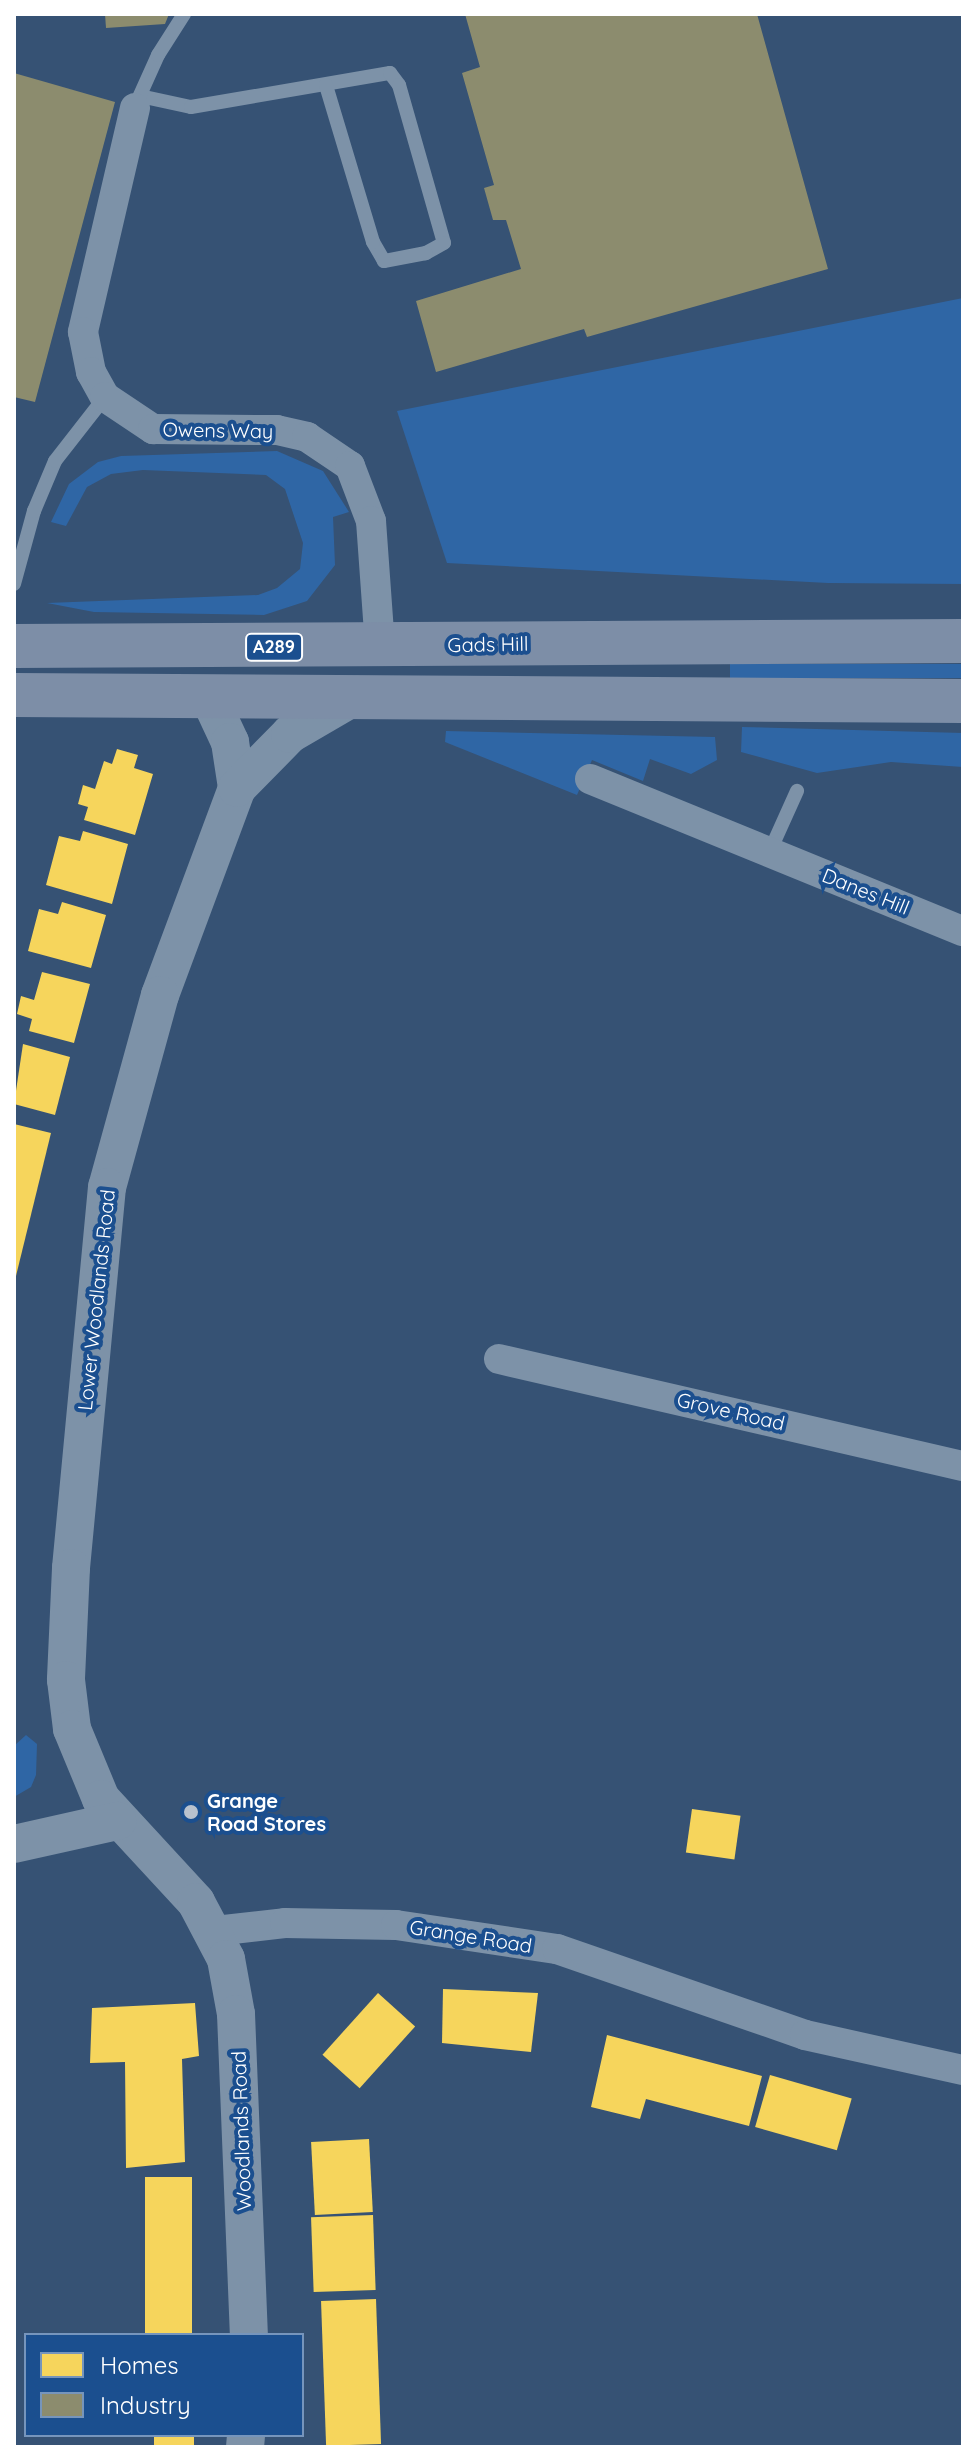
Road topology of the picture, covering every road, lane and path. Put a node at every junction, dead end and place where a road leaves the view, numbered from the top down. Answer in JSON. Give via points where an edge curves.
{"nodes":[{"id":1,"x":184,"y":14,"type":"edge"},
{"id":2,"x":326,"y":85,"type":"junction"},
{"id":3,"x":137,"y":102,"type":"junction"},
{"id":4,"x":105,"y":397,"type":"junction"},
{"id":5,"x":14,"y":584,"type":"edge"},
{"id":6,"x":963,"y":641,"type":"edge"},
{"id":7,"x":14,"y":646,"type":"edge"},
{"id":8,"x":380,"y":646,"type":"junction"},
{"id":9,"x":14,"y":695,"type":"edge"},
{"id":10,"x":208,"y":695,"type":"junction"},
{"id":11,"x":357,"y":695,"type":"junction"},
{"id":12,"x":963,"y":701,"type":"edge"},
{"id":13,"x":590,"y":779,"type":"dead end"},
{"id":14,"x":237,"y":788,"type":"junction"},
{"id":15,"x":797,"y":791,"type":"dead end"},
{"id":16,"x":770,"y":851,"type":"junction"},
{"id":17,"x":963,"y":931,"type":"edge"},
{"id":18,"x":499,"y":1359,"type":"dead end"},
{"id":19,"x":963,"y":1466,"type":"edge"},
{"id":20,"x":117,"y":1821,"type":"junction"},
{"id":21,"x":14,"y":1844,"type":"edge"},
{"id":22,"x":215,"y":1931,"type":"junction"},
{"id":23,"x":963,"y":2070,"type":"edge"},
{"id":24,"x":249,"y":2333,"type":"edge"}],
"edges":[{"from":1,"to":3,"type":"lane"},
{"from":2,"to":2,"type":"lane","via":[[390,73],[399,85],[444,243],[426,253],[384,261],[373,242]]},
{"from":2,"to":3,"type":"lane","via":[[191,107]]},
{"from":3,"to":4,"type":"street","via":[[83,332],[91,372]]},
{"from":4,"to":5,"type":"lane","via":[[55,461],[34,511]]},
{"from":4,"to":8,"type":"street","name":"Owens Way","via":[[153,429],[277,430],[307,437],[350,466],[371,521]]},
{"from":6,"to":8,"type":"main road","name":"Gads Hill","number":"A289"},
{"from":7,"to":8,"type":"main road","name":"Gads Hill","number":"A289"},
{"from":9,"to":10,"type":"main road"},
{"from":10,"to":11,"type":"main road"},
{"from":10,"to":14,"type":"street","name":"Lower Woodlands Road","via":[[230,742]]},
{"from":11,"to":12,"type":"main road"},
{"from":11,"to":14,"type":"street","name":"Lower Woodlands Road","via":[[290,734]]},
{"from":13,"to":16,"type":"street","name":"Danes Hill"},
{"from":14,"to":20,"type":"street","name":"Lower Woodlands Road","via":[[143,1047],[102,1216],[66,1680],[84,1765]]},
{"from":15,"to":16,"type":"lane"},
{"from":16,"to":17,"type":"street","name":"Danes Hill"},
{"from":18,"to":19,"type":"street","name":"Grove Road"},
{"from":20,"to":21,"type":"street"},
{"from":20,"to":22,"type":"street","via":[[186,1890]]},
{"from":22,"to":23,"type":"street","name":"Grange Road","via":[[285,1923],[396,1925],[557,1949],[805,2035]]},
{"from":22,"to":24,"type":"street","name":"Woodlands Road","via":[[236,2014]]}]}
